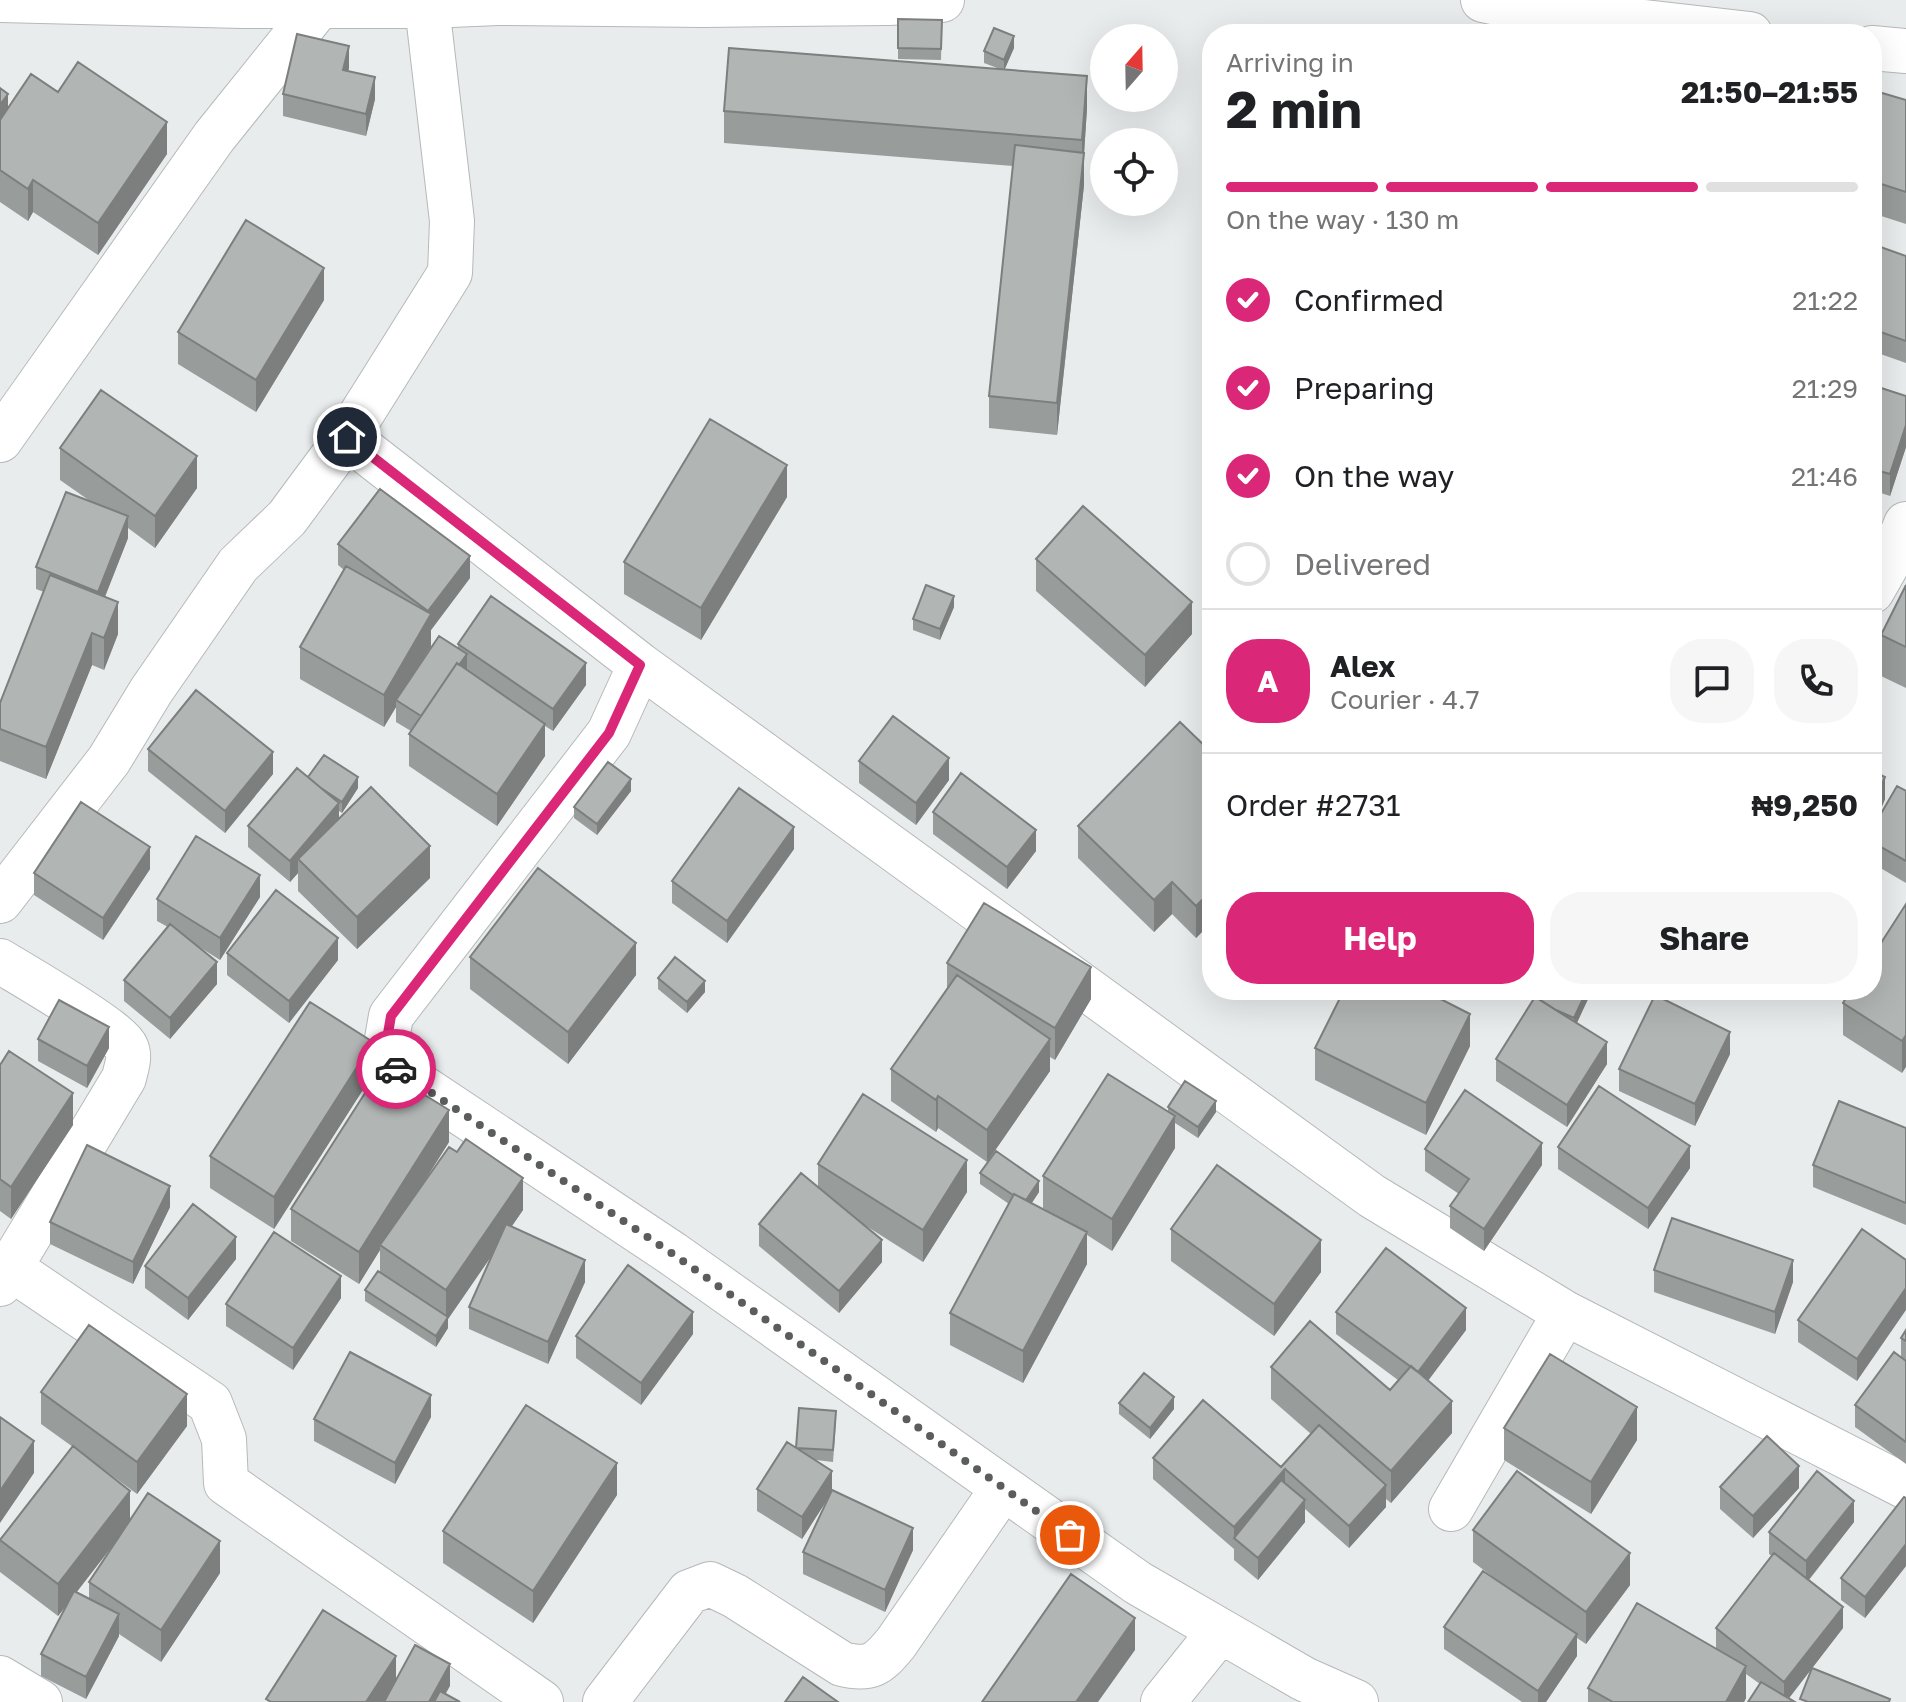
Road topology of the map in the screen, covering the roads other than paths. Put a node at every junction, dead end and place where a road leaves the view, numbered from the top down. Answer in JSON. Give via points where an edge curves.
{"nodes":[{"id":1,"x":0,"y":0,"type":"edge"},
{"id":2,"x":942,"y":0,"type":"edge"},
{"id":3,"x":427,"y":3,"type":"edge"},
{"id":4,"x":320,"y":5,"type":"junction"},
{"id":5,"x":1505,"y":14,"type":"edge"},
{"id":6,"x":1628,"y":24,"type":"edge"},
{"id":7,"x":1882,"y":49,"type":"edge"},
{"id":8,"x":1906,"y":51,"type":"edge"},
{"id":9,"x":347,"y":437,"type":"junction"},
{"id":10,"x":0,"y":440,"type":"edge"},
{"id":11,"x":1906,"y":524,"type":"edge"},
{"id":12,"x":1882,"y":574,"type":"edge"},
{"id":13,"x":640,"y":665,"type":"junction"},
{"id":14,"x":0,"y":901,"type":"edge"},
{"id":15,"x":0,"y":961,"type":"edge"},
{"id":16,"x":5,"y":1276,"type":"edge"},
{"id":17,"x":1565,"y":1313,"type":"junction"},
{"id":18,"x":1906,"y":1487,"type":"edge"},
{"id":19,"x":1003,"y":1488,"type":"junction"},
{"id":20,"x":1451,"y":1509,"type":"dead end"},
{"id":21,"x":1220,"y":1631,"type":"junction"},
{"id":22,"x":0,"y":1678,"type":"edge"},
{"id":23,"x":40,"y":1702,"type":"edge"},
{"id":24,"x":541,"y":1702,"type":"edge"},
{"id":25,"x":605,"y":1702,"type":"edge"},
{"id":26,"x":1163,"y":1702,"type":"edge"},
{"id":27,"x":1356,"y":1702,"type":"edge"}],
"edges":[{"from":1,"to":4,"type":"street"},
{"from":2,"to":3,"type":"street"},
{"from":3,"to":4,"type":"street"},
{"from":3,"to":9,"type":"street","via":[[452,221],[450,273]]},
{"from":4,"to":10,"type":"street","via":[[214,137]]},
{"from":5,"to":6,"type":"street"},
{"from":7,"to":8,"type":"street"},
{"from":9,"to":13,"type":"street"},
{"from":9,"to":14,"type":"street","via":[[287,518],[238,565],[109,760]]},
{"from":11,"to":12,"type":"street"},
{"from":13,"to":17,"type":"street","via":[[1372,1196]]},
{"from":13,"to":19,"type":"street","via":[[609,733],[391,1016],[386,1045],[395,1069],[673,1254]]},
{"from":15,"to":16,"type":"street","via":[[103,1025],[125,1044],[129,1057],[124,1078]]},
{"from":16,"to":24,"type":"street","via":[[210,1403],[224,1439],[226,1483]]},
{"from":17,"to":18,"type":"street"},
{"from":17,"to":20,"type":"street"},
{"from":19,"to":21,"type":"street","via":[[1138,1583]]},
{"from":19,"to":25,"type":"street","via":[[882,1660],[861,1668],[842,1664],[710,1584],[689,1592]]},
{"from":21,"to":26,"type":"street"},
{"from":21,"to":27,"type":"street"},
{"from":22,"to":23,"type":"street"}]}
